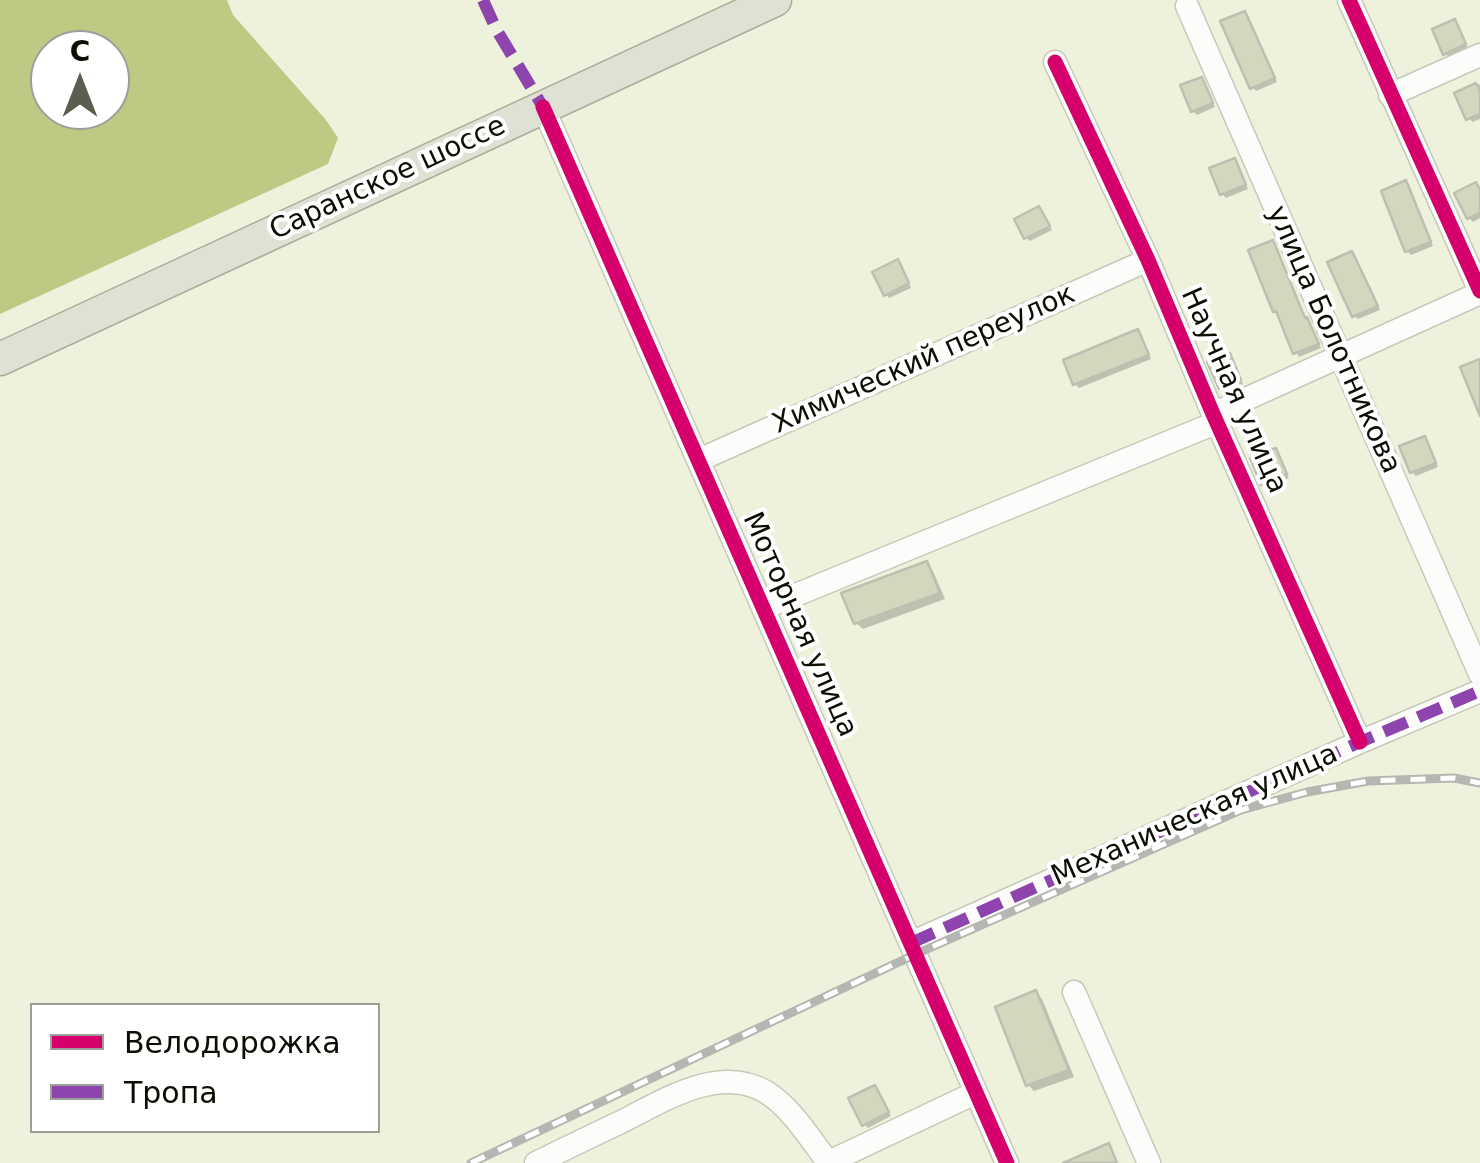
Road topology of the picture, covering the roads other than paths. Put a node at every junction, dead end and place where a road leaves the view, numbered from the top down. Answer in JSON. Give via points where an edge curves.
{"nodes":[{"id":1,"x":775,"y":0,"type":"edge"},
{"id":2,"x":1349,"y":0,"type":"edge"},
{"id":3,"x":1187,"y":6,"type":"dead end"},
{"id":4,"x":1480,"y":55,"type":"edge"},
{"id":5,"x":1055,"y":62,"type":"dead end"},
{"id":6,"x":1390,"y":95,"type":"junction"},
{"id":7,"x":543,"y":107,"type":"junction"},
{"id":8,"x":1148,"y":260,"type":"junction"},
{"id":9,"x":1480,"y":292,"type":"edge"},
{"id":10,"x":1341,"y":358,"type":"junction"},
{"id":11,"x":0,"y":359,"type":"edge"},
{"id":12,"x":1216,"y":418,"type":"junction"},
{"id":13,"x":699,"y":460,"type":"junction"},
{"id":14,"x":764,"y":608,"type":"junction"},
{"id":15,"x":1480,"y":674,"type":"edge"},
{"id":16,"x":1480,"y":691,"type":"edge"},
{"id":17,"x":1360,"y":742,"type":"junction"},
{"id":18,"x":910,"y":944,"type":"junction"},
{"id":19,"x":1074,"y":992,"type":"dead end"},
{"id":20,"x":976,"y":1093,"type":"junction"},
{"id":21,"x":828,"y":1162,"type":"edge"},
{"id":22,"x":536,"y":1163,"type":"edge"},
{"id":23,"x":1006,"y":1163,"type":"edge"},
{"id":24,"x":1148,"y":1163,"type":"edge"}],
"edges":[{"from":1,"to":7,"type":"highway","name":"Саранское шоссе"},
{"from":2,"to":6,"type":"street"},
{"from":3,"to":10,"type":"street","name":"улица Болотникова"},
{"from":4,"to":6,"type":"street"},
{"from":5,"to":8,"type":"street","name":"Научная улица"},
{"from":6,"to":9,"type":"street"},
{"from":7,"to":11,"type":"highway","name":"Саранское шоссе"},
{"from":7,"to":13,"type":"street","name":"Моторная улица"},
{"from":8,"to":12,"type":"street","name":"Научная улица"},
{"from":8,"to":13,"type":"street","name":"Химический переулок"},
{"from":9,"to":10,"type":"street"},
{"from":10,"to":12,"type":"street"},
{"from":10,"to":15,"type":"street","name":"улица Болотникова"},
{"from":12,"to":14,"type":"street"},
{"from":12,"to":17,"type":"street","name":"Научная улица"},
{"from":13,"to":14,"type":"street","name":"Моторная улица"},
{"from":14,"to":18,"type":"street","name":"Моторная улица"},
{"from":16,"to":17,"type":"street","name":"Механическая улица"},
{"from":17,"to":18,"type":"street","name":"Механическая улица"},
{"from":18,"to":20,"type":"street","name":"Моторная улица"},
{"from":19,"to":24,"type":"street"},
{"from":20,"to":21,"type":"street"},
{"from":20,"to":23,"type":"street","name":"Моторная улица"},
{"from":21,"to":22,"type":"street","via":[[770,1094],[748,1083],[718,1082],[685,1090]]}]}
